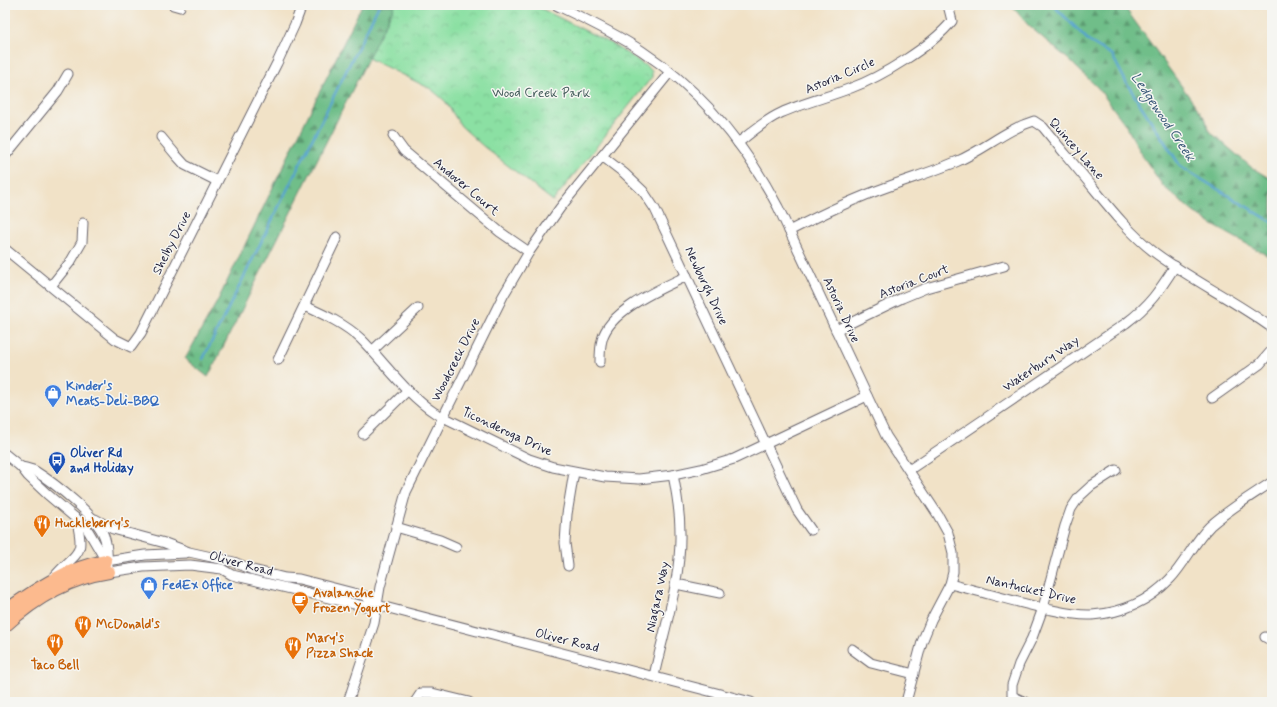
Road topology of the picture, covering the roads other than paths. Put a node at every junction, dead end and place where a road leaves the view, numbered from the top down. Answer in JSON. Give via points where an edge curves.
{"nodes":[{"id":1,"x":302,"y":5,"type":"edge"},
{"id":2,"x":556,"y":5,"type":"edge"},
{"id":3,"x":946,"y":5,"type":"edge"},
{"id":4,"x":574,"y":9,"type":"edge"},
{"id":5,"x":670,"y":72,"type":"junction"},
{"id":6,"x":68,"y":74,"type":"dead end"},
{"id":7,"x":161,"y":136,"type":"dead end"},
{"id":8,"x":393,"y":136,"type":"dead end"},
{"id":9,"x":738,"y":142,"type":"junction"},
{"id":10,"x":5,"y":156,"type":"edge"},
{"id":11,"x":602,"y":156,"type":"junction"},
{"id":12,"x":217,"y":181,"type":"junction"},
{"id":13,"x":83,"y":223,"type":"dead end"},
{"id":14,"x":789,"y":231,"type":"junction"},
{"id":15,"x":337,"y":237,"type":"dead end"},
{"id":16,"x":5,"y":249,"type":"edge"},
{"id":17,"x":529,"y":252,"type":"junction"},
{"id":18,"x":1004,"y":266,"type":"dead end"},
{"id":19,"x":1175,"y":266,"type":"junction"},
{"id":20,"x":687,"y":276,"type":"junction"},
{"id":21,"x":51,"y":286,"type":"junction"},
{"id":22,"x":305,"y":306,"type":"junction"},
{"id":23,"x":418,"y":308,"type":"dead end"},
{"id":24,"x":1272,"y":328,"type":"edge"},
{"id":25,"x":836,"y":330,"type":"junction"},
{"id":26,"x":1272,"y":350,"type":"edge"},
{"id":27,"x":372,"y":351,"type":"junction"},
{"id":28,"x":278,"y":360,"type":"dead end"},
{"id":29,"x":600,"y":362,"type":"dead end"},
{"id":30,"x":408,"y":390,"type":"junction"},
{"id":31,"x":867,"y":396,"type":"junction"},
{"id":32,"x":1212,"y":398,"type":"dead end"},
{"id":33,"x":443,"y":416,"type":"junction"},
{"id":34,"x":363,"y":434,"type":"dead end"},
{"id":35,"x":766,"y":444,"type":"junction"},
{"id":36,"x":5,"y":454,"type":"edge"},
{"id":37,"x":21,"y":467,"type":"junction"},
{"id":38,"x":909,"y":470,"type":"junction"},
{"id":39,"x":1116,"y":470,"type":"dead end"},
{"id":40,"x":574,"y":472,"type":"junction"},
{"id":41,"x":673,"y":475,"type":"junction"},
{"id":42,"x":1272,"y":482,"type":"edge"},
{"id":43,"x":76,"y":518,"type":"junction"},
{"id":44,"x":92,"y":518,"type":"junction"},
{"id":45,"x":396,"y":527,"type":"junction"},
{"id":46,"x":811,"y":530,"type":"dead end"},
{"id":47,"x":456,"y":547,"type":"dead end"},
{"id":48,"x":189,"y":552,"type":"junction"},
{"id":49,"x":107,"y":566,"type":"junction"},
{"id":50,"x":568,"y":566,"type":"dead end"},
{"id":51,"x":51,"y":580,"type":"junction"},
{"id":52,"x":676,"y":584,"type":"junction"},
{"id":53,"x":950,"y":584,"type":"junction"},
{"id":54,"x":720,"y":593,"type":"dead end"},
{"id":55,"x":377,"y":605,"type":"junction"},
{"id":56,"x":1043,"y":608,"type":"junction"},
{"id":57,"x":5,"y":611,"type":"edge"},
{"id":58,"x":5,"y":626,"type":"edge"},
{"id":59,"x":852,"y":649,"type":"dead end"},
{"id":60,"x":914,"y":674,"type":"junction"},
{"id":61,"x":654,"y":676,"type":"junction"},
{"id":62,"x":348,"y":702,"type":"edge"},
{"id":63,"x":416,"y":702,"type":"edge"},
{"id":64,"x":469,"y":702,"type":"edge"},
{"id":65,"x":751,"y":702,"type":"edge"},
{"id":66,"x":906,"y":702,"type":"edge"},
{"id":67,"x":1025,"y":702,"type":"edge"}],
"edges":[{"from":1,"to":12,"type":"street","name":"Shelby Drive","via":[[277,63]]},
{"from":2,"to":4,"type":"street","name":"Astoria Drive"},
{"from":3,"to":9,"type":"street","name":"Astoria Circle","via":[[952,21],[943,32],[901,62],[852,88],[782,113]]},
{"from":4,"to":5,"type":"street","name":"Astoria Drive","via":[[642,50]]},
{"from":5,"to":9,"type":"street","name":"Astoria Drive","via":[[700,97]]},
{"from":5,"to":11,"type":"street","name":"Woodcreek Drive"},
{"from":6,"to":10,"type":"street","via":[[58,91]]},
{"from":7,"to":12,"type":"street","via":[[185,165]]},
{"from":8,"to":17,"type":"street","name":"Andover Court","via":[[404,151],[500,232]]},
{"from":9,"to":14,"type":"street","name":"Astoria Drive","via":[[763,179]]},
{"from":11,"to":17,"type":"street","name":"Woodcreek Drive"},
{"from":11,"to":20,"type":"street","name":"Newburgh Drive","via":[[643,191],[655,209]]},
{"from":12,"to":21,"type":"street","name":"Shelby Drive","via":[[141,333],[130,348],[115,339]]},
{"from":13,"to":21,"type":"street","via":[[82,242]]},
{"from":14,"to":19,"type":"street","name":"Quincey Lane","via":[[850,202],[962,159],[1022,125],[1034,122],[1043,127],[1130,230],[1154,252]]},
{"from":14,"to":25,"type":"street","name":"Astoria Drive"},
{"from":15,"to":22,"type":"street"},
{"from":16,"to":21,"type":"street","name":"Shelby Drive"},
{"from":17,"to":33,"type":"street","name":"Woodcreek Drive","via":[[503,296]]},
{"from":18,"to":25,"type":"street","name":"Astoria Court","via":[[920,291]]},
{"from":19,"to":24,"type":"street","name":"Quincey Lane"},
{"from":19,"to":38,"type":"street","name":"Waterbury Way","via":[[1156,296],[1141,312]]},
{"from":20,"to":29,"type":"street","via":[[638,301],[617,318],[606,330],[602,340]]},
{"from":20,"to":35,"type":"street","name":"Newburgh Drive"},
{"from":22,"to":27,"type":"street","name":"Ticonderoga Drive","via":[[344,325]]},
{"from":22,"to":28,"type":"street"},
{"from":23,"to":27,"type":"street"},
{"from":25,"to":31,"type":"street","name":"Astoria Drive"},
{"from":26,"to":32,"type":"street","via":[[1260,364]]},
{"from":27,"to":30,"type":"street","name":"Ticonderoga Drive"},
{"from":30,"to":33,"type":"street","name":"Ticonderoga Drive","via":[[427,408]]},
{"from":30,"to":34,"type":"street"},
{"from":31,"to":35,"type":"street","name":"Ticonderoga Drive"},
{"from":31,"to":38,"type":"street","name":"Astoria Drive","via":[[886,436]]},
{"from":33,"to":40,"type":"street","name":"Ticonderoga Drive","via":[[529,459]]},
{"from":33,"to":45,"type":"street","name":"Woodcreek Drive","via":[[406,492]]},
{"from":35,"to":41,"type":"street","name":"Ticonderoga Drive","via":[[734,459]]},
{"from":35,"to":46,"type":"street","name":"Newburgh Drive","via":[[797,510]]},
{"from":36,"to":37,"type":"street","name":"Oliver Road"},
{"from":37,"to":43,"type":"street","name":"Oliver Road"},
{"from":37,"to":44,"type":"street","name":"Oliver Road","via":[[34,470]]},
{"from":38,"to":53,"type":"street","name":"Astoria Drive","via":[[948,533],[953,553]]},
{"from":39,"to":56,"type":"street","via":[[1091,486],[1071,509]]},
{"from":40,"to":41,"type":"street","name":"Ticonderoga Drive","via":[[632,478]]},
{"from":40,"to":50,"type":"street","via":[[567,514]]},
{"from":41,"to":52,"type":"street","name":"Niagara Way","via":[[680,533]]},
{"from":42,"to":56,"type":"street","name":"Nantucket Drive","via":[[1210,527],[1195,543],[1170,579],[1134,606],[1091,615]]},
{"from":43,"to":49,"type":"street","name":"Oliver Road","via":[[86,527]]},
{"from":43,"to":51,"type":"street","via":[[80,549]]},
{"from":44,"to":48,"type":"street","name":"Oliver Road","via":[[113,529]]},
{"from":44,"to":49,"type":"street","name":"Oliver Road","via":[[104,535],[108,548]]},
{"from":45,"to":47,"type":"street"},
{"from":45,"to":55,"type":"street","name":"Woodcreek Drive"},
{"from":48,"to":49,"type":"street","name":"Oliver Road","via":[[145,555]]},
{"from":48,"to":55,"type":"street","name":"Oliver Road","via":[[365,596]]},
{"from":49,"to":51,"type":"main road","via":[[93,563]]},
{"from":49,"to":55,"type":"street","name":"Oliver Road","via":[[190,565],[222,569],[232,575],[363,606]]},
{"from":49,"to":58,"type":"main road","via":[[56,590],[16,615]]},
{"from":51,"to":57,"type":"main road"},
{"from":52,"to":54,"type":"street"},
{"from":52,"to":61,"type":"street","name":"Niagara Way"},
{"from":53,"to":56,"type":"street","name":"Nantucket Drive"},
{"from":53,"to":60,"type":"street","name":"Astoria Drive","via":[[931,620]]},
{"from":55,"to":61,"type":"street","name":"Oliver Road"},
{"from":55,"to":62,"type":"street","name":"Woodcreek Drive","via":[[374,623]]},
{"from":56,"to":67,"type":"street","via":[[1012,685],[1012,696]]},
{"from":59,"to":60,"type":"street","via":[[871,663]]},
{"from":60,"to":66,"type":"street","name":"Astoria Drive"},
{"from":61,"to":65,"type":"street","name":"Oliver Road"},
{"from":63,"to":64,"type":"street","via":[[421,693],[432,693]]}]}
